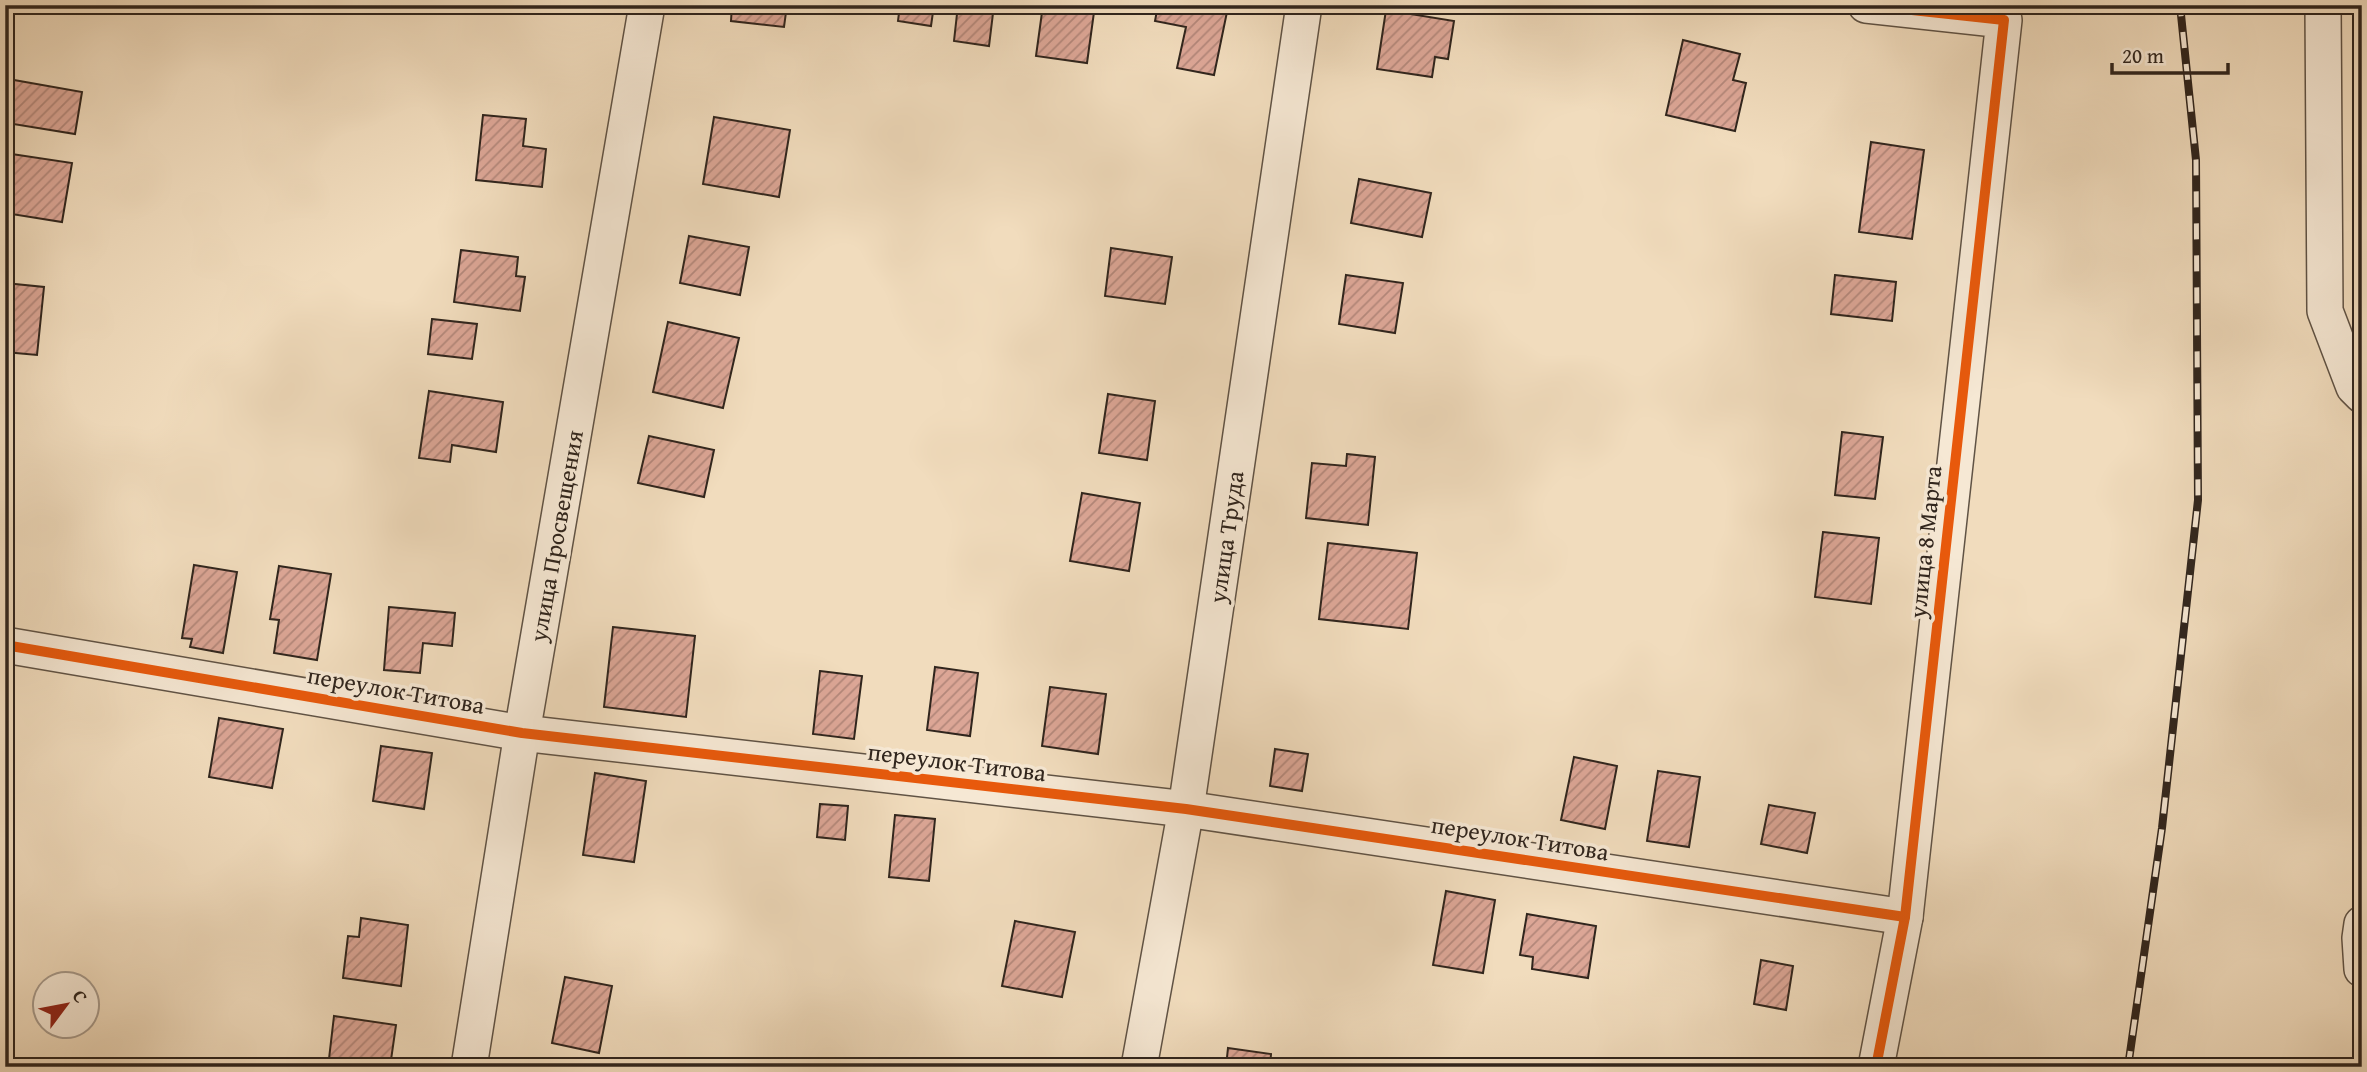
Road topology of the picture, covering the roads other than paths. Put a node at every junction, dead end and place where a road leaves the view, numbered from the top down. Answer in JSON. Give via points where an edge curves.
{"nodes":[{"id":1,"x":647,"y":5,"type":"edge"},
{"id":2,"x":1304,"y":5,"type":"edge"},
{"id":3,"x":1866,"y":5,"type":"edge"},
{"id":4,"x":2323,"y":5,"type":"edge"},
{"id":5,"x":2362,"y":395,"type":"edge"},
{"id":6,"x":5,"y":645,"type":"edge"},
{"id":7,"x":522,"y":733,"type":"junction"},
{"id":8,"x":1186,"y":809,"type":"junction"},
{"id":9,"x":1905,"y":917,"type":"junction"},
{"id":10,"x":2362,"y":924,"type":"edge"},
{"id":11,"x":2362,"y":969,"type":"edge"},
{"id":12,"x":469,"y":1067,"type":"edge"},
{"id":13,"x":1139,"y":1067,"type":"edge"},
{"id":14,"x":1876,"y":1067,"type":"edge"}],
"edges":[{"from":1,"to":7,"type":"street","name":"улица Просвещения"},
{"from":2,"to":8,"type":"street","name":"улица Труда"},
{"from":3,"to":9,"type":"street","name":"улица 8 Марта","via":[[2004,20]]},
{"from":4,"to":5,"type":"street","via":[[2325,312],[2354,387]]},
{"from":6,"to":7,"type":"street","name":"переулок Титова"},
{"from":7,"to":8,"type":"street","name":"переулок Титова"},
{"from":7,"to":12,"type":"street","name":"улица Просвещения"},
{"from":8,"to":9,"type":"street","name":"переулок Титова"},
{"from":8,"to":13,"type":"street","name":"улица Труда"},
{"from":9,"to":14,"type":"street","name":"улица 8 Марта"},
{"from":10,"to":11,"type":"street"}]}
